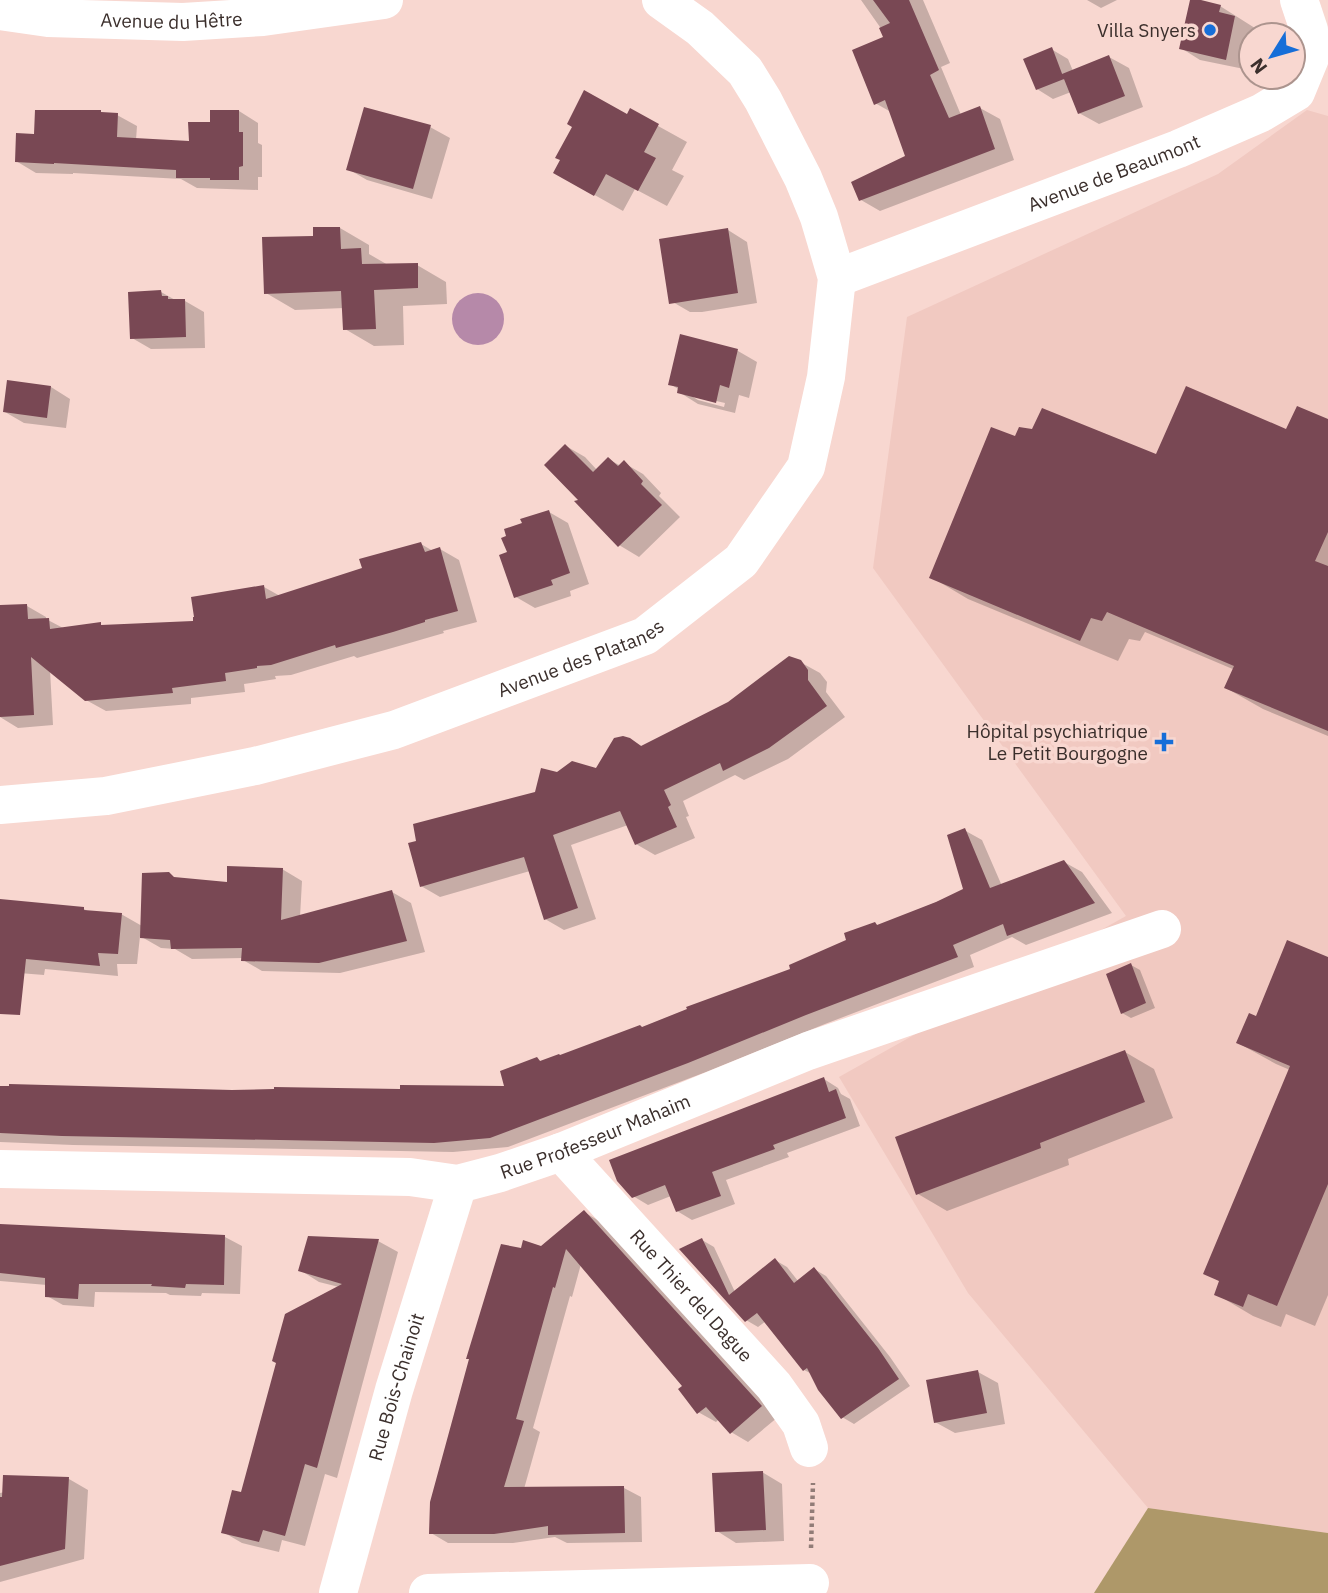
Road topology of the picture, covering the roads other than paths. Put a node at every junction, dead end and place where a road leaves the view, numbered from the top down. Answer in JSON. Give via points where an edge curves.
{"nodes":[{"id":1,"x":383,"y":0,"type":"edge"},
{"id":2,"x":661,"y":0,"type":"edge"},
{"id":3,"x":1299,"y":0,"type":"edge"},
{"id":4,"x":0,"y":11,"type":"edge"},
{"id":5,"x":836,"y":278,"type":"junction"},
{"id":6,"x":0,"y":805,"type":"edge"},
{"id":7,"x":1161,"y":929,"type":"dead end"},
{"id":8,"x":561,"y":1152,"type":"junction"},
{"id":9,"x":0,"y":1169,"type":"edge"},
{"id":10,"x":458,"y":1184,"type":"junction"},
{"id":11,"x":811,"y":1461,"type":"road end"},
{"id":12,"x":810,"y":1583,"type":"road end"},
{"id":13,"x":338,"y":1593,"type":"edge"},
{"id":14,"x":428,"y":1593,"type":"edge"}],
"edges":[{"from":1,"to":4,"type":"street","name":"Avenue du Hêtre","via":[[263,18],[183,22],[48,18]]},
{"from":2,"to":5,"type":"street","name":"Avenue des Platanes","via":[[700,28],[745,71],[803,177]]},
{"from":3,"to":5,"type":"street","name":"Avenue de Beaumont","via":[[1310,30],[1310,58],[1296,92],[1261,113],[1178,149]]},
{"from":5,"to":6,"type":"street","name":"Avenue des Platanes","via":[[826,377],[806,467],[741,561],[645,636],[394,730],[255,766],[106,796]]},
{"from":7,"to":8,"type":"street","name":"Rue Professeur Mahaim","via":[[808,1051]]},
{"from":8,"to":10,"type":"street","name":"Rue Professeur Mahaim"},
{"from":8,"to":11,"type":"street","name":"Rue Thier del Dague","via":[[774,1386],[801,1424]]},
{"from":9,"to":10,"type":"street","name":"Rue Professeur Mahaim","via":[[410,1177]]},
{"from":10,"to":13,"type":"street","name":"Rue Bois-Chainoit"},
{"from":12,"to":14,"type":"street"}]}
